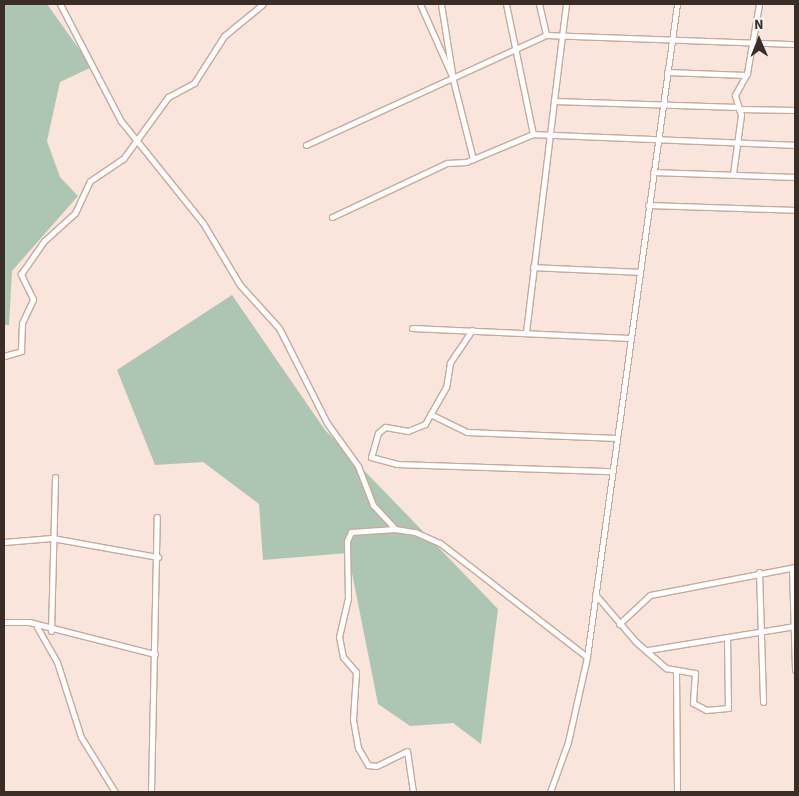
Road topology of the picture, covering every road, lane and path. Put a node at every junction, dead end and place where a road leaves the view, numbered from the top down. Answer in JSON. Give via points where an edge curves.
{"nodes":[{"id":1,"x":60,"y":4,"type":"edge"},
{"id":2,"x":263,"y":4,"type":"edge"},
{"id":3,"x":420,"y":4,"type":"edge"},
{"id":4,"x":441,"y":4,"type":"edge"},
{"id":5,"x":506,"y":4,"type":"edge"},
{"id":6,"x":540,"y":4,"type":"edge"},
{"id":7,"x":566,"y":4,"type":"edge"},
{"id":8,"x":677,"y":4,"type":"edge"},
{"id":9,"x":759,"y":4,"type":"edge"},
{"id":10,"x":546,"y":35,"type":"junction"},
{"id":11,"x":562,"y":35,"type":"junction"},
{"id":12,"x":672,"y":39,"type":"junction"},
{"id":13,"x":750,"y":42,"type":"junction"},
{"id":14,"x":795,"y":44,"type":"edge"},
{"id":15,"x":515,"y":47,"type":"junction"},
{"id":16,"x":667,"y":72,"type":"junction"},
{"id":17,"x":746,"y":75,"type":"junction"},
{"id":18,"x":452,"y":76,"type":"junction"},
{"id":19,"x":554,"y":101,"type":"junction"},
{"id":20,"x":662,"y":105,"type":"junction"},
{"id":21,"x":739,"y":108,"type":"junction"},
{"id":22,"x":795,"y":110,"type":"edge"},
{"id":23,"x":533,"y":134,"type":"junction"},
{"id":24,"x":550,"y":135,"type":"junction"},
{"id":25,"x":658,"y":137,"type":"junction"},
{"id":26,"x":138,"y":140,"type":"junction"},
{"id":27,"x":737,"y":141,"type":"junction"},
{"id":28,"x":306,"y":145,"type":"dead end"},
{"id":29,"x":795,"y":145,"type":"edge"},
{"id":30,"x":473,"y":159,"type":"junction"},
{"id":31,"x":653,"y":172,"type":"junction"},
{"id":32,"x":733,"y":174,"type":"junction"},
{"id":33,"x":795,"y":177,"type":"edge"},
{"id":34,"x":648,"y":205,"type":"junction"},
{"id":35,"x":795,"y":210,"type":"edge"},
{"id":36,"x":332,"y":216,"type":"dead end"},
{"id":37,"x":532,"y":267,"type":"junction"},
{"id":38,"x":639,"y":272,"type":"junction"},
{"id":39,"x":412,"y":328,"type":"dead end"},
{"id":40,"x":472,"y":330,"type":"junction"},
{"id":41,"x":526,"y":332,"type":"junction"},
{"id":42,"x":630,"y":338,"type":"junction"},
{"id":43,"x":4,"y":356,"type":"edge"},
{"id":44,"x":430,"y":414,"type":"junction"},
{"id":45,"x":617,"y":438,"type":"junction"},
{"id":46,"x":612,"y":470,"type":"junction"},
{"id":47,"x":55,"y":477,"type":"dead end"},
{"id":48,"x":158,"y":517,"type":"dead end"},
{"id":49,"x":395,"y":529,"type":"junction"},
{"id":50,"x":52,"y":538,"type":"junction"},
{"id":51,"x":4,"y":542,"type":"edge"},
{"id":52,"x":158,"y":556,"type":"junction"},
{"id":53,"x":794,"y":568,"type":"edge"},
{"id":54,"x":759,"y":572,"type":"junction"},
{"id":55,"x":595,"y":594,"type":"junction"},
{"id":56,"x":4,"y":622,"type":"edge"},
{"id":57,"x":619,"y":624,"type":"junction"},
{"id":58,"x":795,"y":626,"type":"edge"},
{"id":59,"x":37,"y":627,"type":"junction"},
{"id":60,"x":51,"y":631,"type":"junction"},
{"id":61,"x":760,"y":632,"type":"junction"},
{"id":62,"x":727,"y":638,"type":"junction"},
{"id":63,"x":648,"y":650,"type":"junction"},
{"id":64,"x":155,"y":654,"type":"junction"},
{"id":65,"x":587,"y":657,"type":"junction"},
{"id":66,"x":795,"y":670,"type":"edge"},
{"id":67,"x":676,"y":672,"type":"junction"},
{"id":68,"x":763,"y":702,"type":"dead end"},
{"id":69,"x":115,"y":792,"type":"edge"},
{"id":70,"x":151,"y":792,"type":"edge"},
{"id":71,"x":413,"y":792,"type":"edge"},
{"id":72,"x":550,"y":792,"type":"edge"},
{"id":73,"x":677,"y":792,"type":"edge"}],
"edges":[{"from":1,"to":26,"type":"street","via":[[121,121]]},
{"from":2,"to":26,"type":"street","via":[[224,36],[204,72],[189,87],[168,97]]},
{"from":3,"to":18,"type":"street"},
{"from":4,"to":18,"type":"street"},
{"from":5,"to":15,"type":"street"},
{"from":6,"to":10,"type":"street"},
{"from":7,"to":11,"type":"street"},
{"from":8,"to":12,"type":"street"},
{"from":9,"to":13,"type":"street"},
{"from":10,"to":11,"type":"street"},
{"from":10,"to":15,"type":"street"},
{"from":11,"to":12,"type":"street"},
{"from":11,"to":19,"type":"street"},
{"from":12,"to":13,"type":"street"},
{"from":12,"to":16,"type":"street"},
{"from":13,"to":14,"type":"street"},
{"from":13,"to":17,"type":"street"},
{"from":15,"to":18,"type":"street"},
{"from":15,"to":23,"type":"street"},
{"from":16,"to":17,"type":"street"},
{"from":16,"to":20,"type":"street"},
{"from":17,"to":21,"type":"street","via":[[735,95]]},
{"from":18,"to":28,"type":"street"},
{"from":18,"to":30,"type":"street"},
{"from":19,"to":20,"type":"street"},
{"from":19,"to":24,"type":"street"},
{"from":20,"to":21,"type":"street"},
{"from":20,"to":25,"type":"street"},
{"from":21,"to":22,"type":"street"},
{"from":21,"to":27,"type":"street"},
{"from":23,"to":24,"type":"street"},
{"from":23,"to":30,"type":"street"},
{"from":24,"to":25,"type":"street"},
{"from":24,"to":37,"type":"street"},
{"from":25,"to":27,"type":"street"},
{"from":25,"to":31,"type":"street"},
{"from":26,"to":43,"type":"street","via":[[115,166],[90,181],[75,213],[44,240],[22,272],[32,304],[22,323],[21,350]]},
{"from":26,"to":49,"type":"street","via":[[203,223],[240,285],[279,328],[327,423],[358,466],[373,505]]},
{"from":27,"to":29,"type":"street"},
{"from":27,"to":32,"type":"street"},
{"from":30,"to":36,"type":"street","via":[[441,166]]},
{"from":31,"to":32,"type":"street"},
{"from":31,"to":34,"type":"street"},
{"from":32,"to":33,"type":"street"},
{"from":34,"to":35,"type":"street"},
{"from":34,"to":38,"type":"street"},
{"from":37,"to":38,"type":"street"},
{"from":37,"to":41,"type":"street"},
{"from":38,"to":42,"type":"street"},
{"from":39,"to":40,"type":"street"},
{"from":40,"to":41,"type":"street"},
{"from":40,"to":44,"type":"street","via":[[450,363],[446,387]]},
{"from":41,"to":42,"type":"street"},
{"from":42,"to":45,"type":"street"},
{"from":44,"to":45,"type":"street","via":[[467,432]]},
{"from":44,"to":46,"type":"street","via":[[416,428],[390,426],[380,430],[371,457],[397,464]]},
{"from":45,"to":46,"type":"street"},
{"from":46,"to":55,"type":"street"},
{"from":47,"to":50,"type":"street"},
{"from":48,"to":52,"type":"street"},
{"from":49,"to":65,"type":"street","via":[[416,532],[465,558]]},
{"from":49,"to":71,"type":"street","via":[[354,531],[347,537],[348,598],[339,637],[343,657],[357,676],[353,719],[358,748],[368,764],[376,766],[406,752]]},
{"from":50,"to":51,"type":"street"},
{"from":50,"to":52,"type":"street"},
{"from":50,"to":60,"type":"street"},
{"from":52,"to":64,"type":"street"},
{"from":53,"to":54,"type":"street"},
{"from":53,"to":58,"type":"street"},
{"from":54,"to":57,"type":"street","via":[[650,595]]},
{"from":54,"to":61,"type":"street"},
{"from":55,"to":57,"type":"street"},
{"from":55,"to":65,"type":"street"},
{"from":56,"to":59,"type":"street","via":[[29,622]]},
{"from":57,"to":63,"type":"street"},
{"from":58,"to":61,"type":"street"},
{"from":58,"to":66,"type":"street"},
{"from":59,"to":60,"type":"street"},
{"from":59,"to":69,"type":"street","via":[[57,662],[81,737]]},
{"from":60,"to":64,"type":"street"},
{"from":61,"to":62,"type":"street"},
{"from":61,"to":68,"type":"street"},
{"from":62,"to":63,"type":"street"},
{"from":62,"to":67,"type":"street","via":[[728,708],[706,710],[693,702],[695,673]]},
{"from":63,"to":67,"type":"street"},
{"from":64,"to":70,"type":"street"},
{"from":65,"to":72,"type":"street"},
{"from":67,"to":73,"type":"street"}]}
